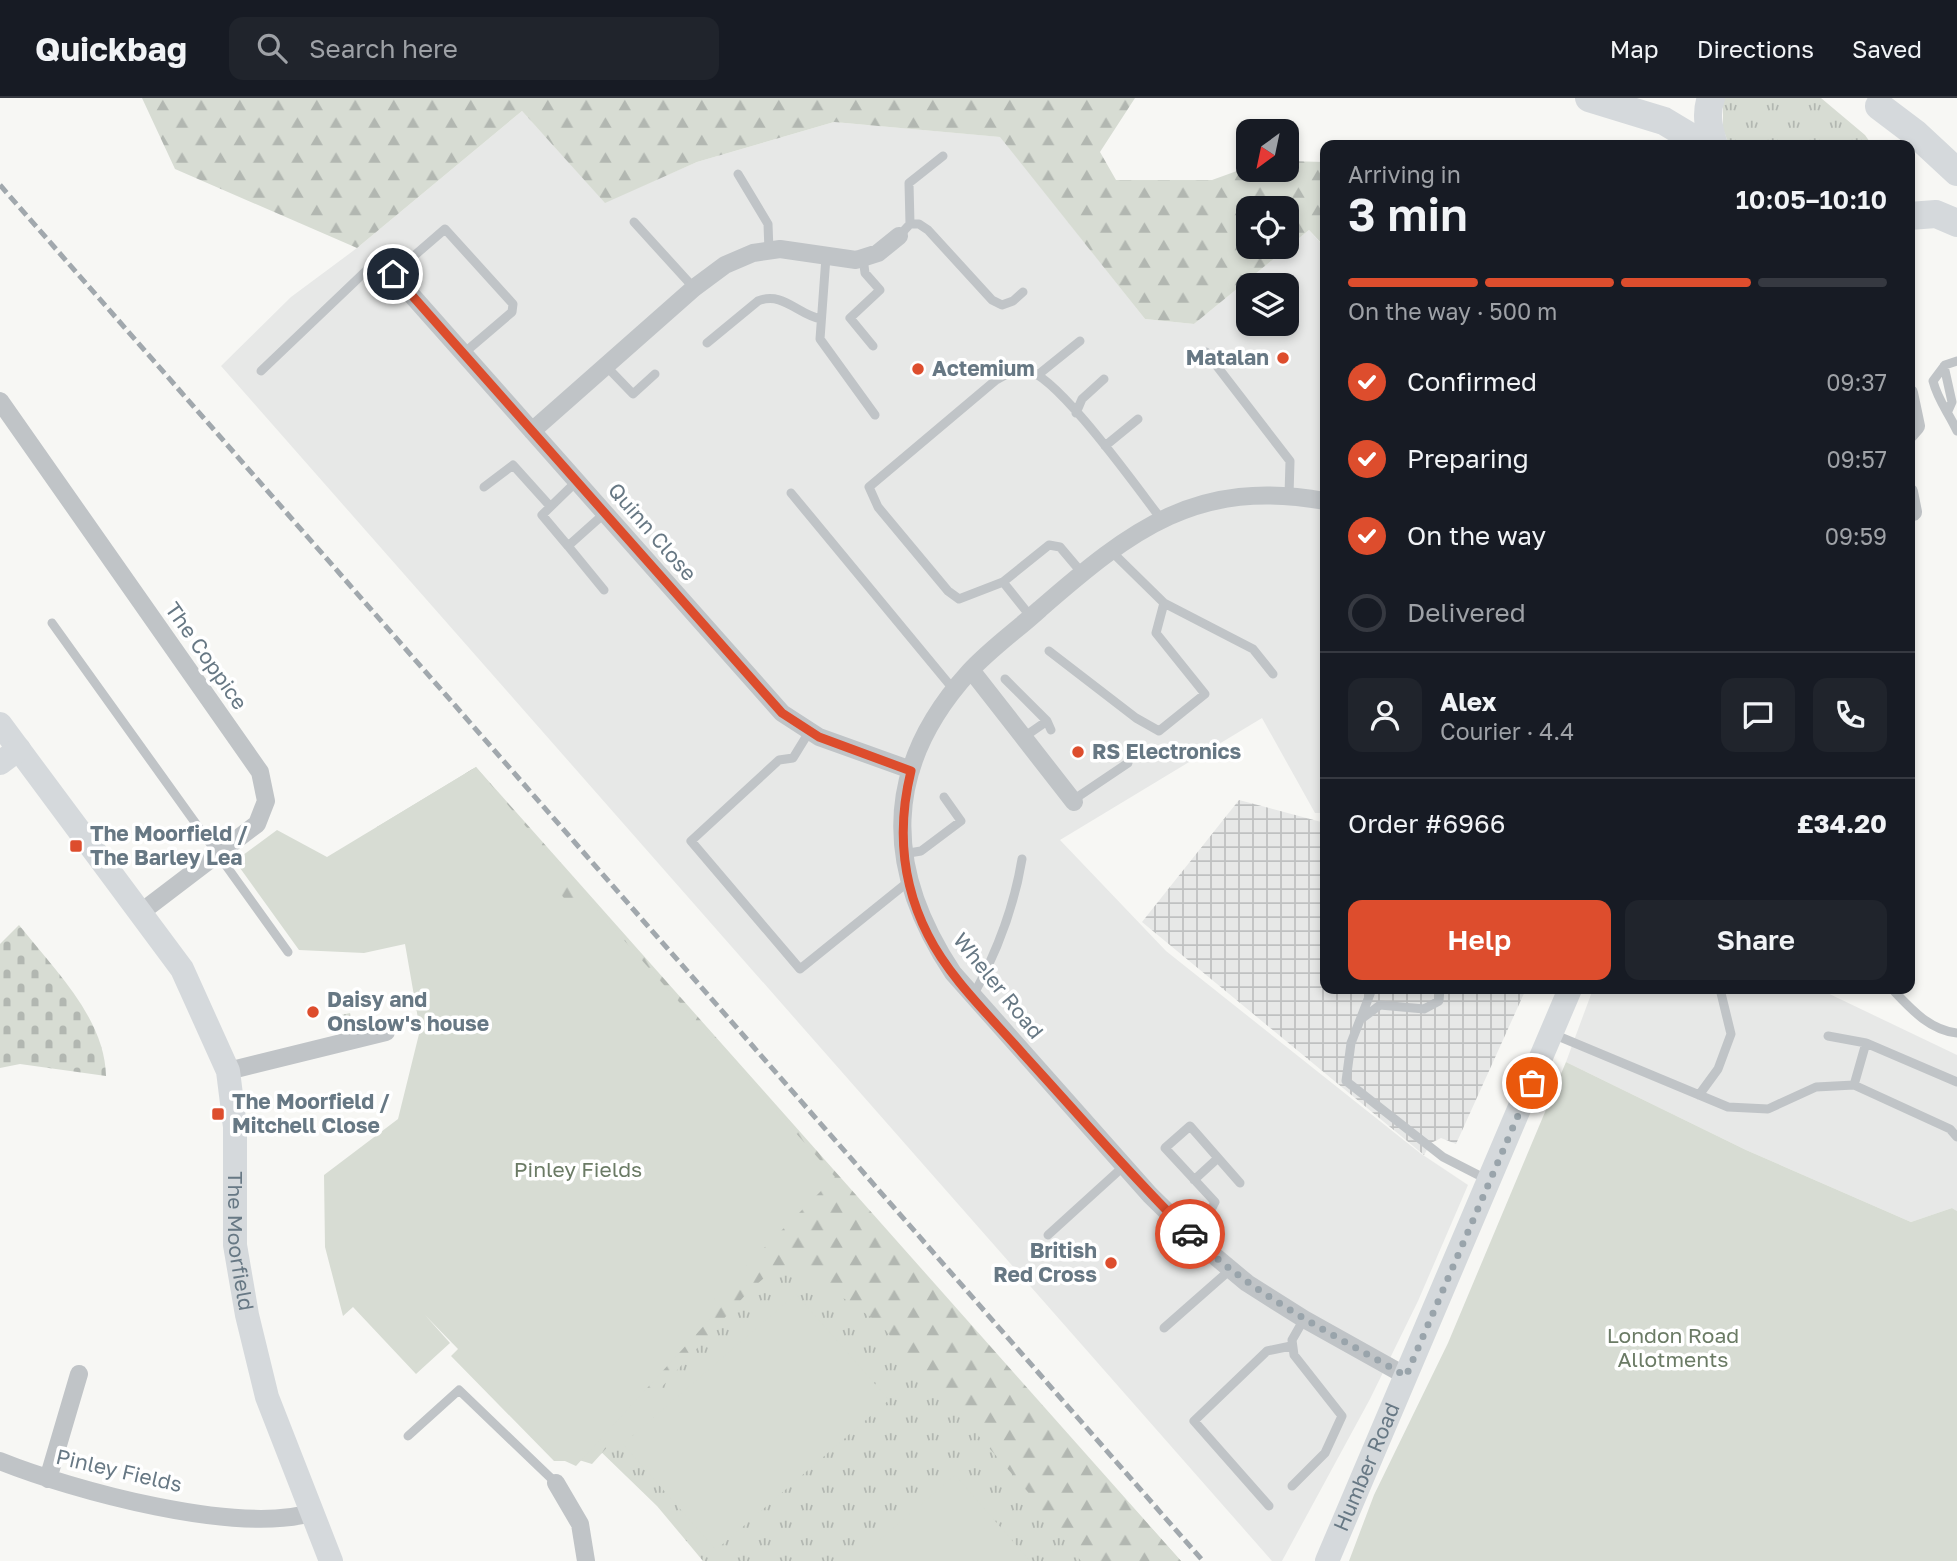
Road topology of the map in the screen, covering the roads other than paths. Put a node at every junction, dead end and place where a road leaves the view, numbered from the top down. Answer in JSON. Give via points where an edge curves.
{"nodes":[{"id":1,"x":1589,"y":98,"type":"edge"},
{"id":2,"x":1711,"y":98,"type":"edge"},
{"id":3,"x":1874,"y":101,"type":"edge"},
{"id":4,"x":1696,"y":140,"type":"edge"},
{"id":5,"x":1713,"y":140,"type":"edge"},
{"id":6,"x":1895,"y":140,"type":"edge"},
{"id":7,"x":943,"y":156,"type":"dead end"},
{"id":8,"x":1955,"y":166,"type":"edge"},
{"id":9,"x":738,"y":174,"type":"dead end"},
{"id":10,"x":1915,"y":216,"type":"edge"},
{"id":11,"x":634,"y":222,"type":"dead end"},
{"id":12,"x":1957,"y":223,"type":"edge"},
{"id":13,"x":904,"y":230,"type":"junction"},
{"id":14,"x":769,"y":251,"type":"junction"},
{"id":15,"x":827,"y":257,"type":"junction"},
{"id":16,"x":863,"y":258,"type":"junction"},
{"id":17,"x":393,"y":274,"type":"junction"},
{"id":18,"x":694,"y":288,"type":"junction"},
{"id":19,"x":1023,"y":292,"type":"dead end"},
{"id":20,"x":821,"y":319,"type":"junction"},
{"id":21,"x":1080,"y":341,"type":"dead end"},
{"id":22,"x":708,"y":343,"type":"dead end"},
{"id":23,"x":873,"y":346,"type":"dead end"},
{"id":24,"x":1206,"y":352,"type":"dead end"},
{"id":25,"x":464,"y":353,"type":"junction"},
{"id":26,"x":1957,"y":361,"type":"edge"},
{"id":27,"x":1945,"y":365,"type":"junction"},
{"id":28,"x":607,"y":366,"type":"junction"},
{"id":29,"x":261,"y":371,"type":"dead end"},
{"id":30,"x":655,"y":374,"type":"dead end"},
{"id":31,"x":1039,"y":374,"type":"junction"},
{"id":32,"x":1104,"y":379,"type":"dead end"},
{"id":33,"x":0,"y":401,"type":"edge"},
{"id":34,"x":1948,"y":411,"type":"junction"},
{"id":35,"x":1076,"y":413,"type":"junction"},
{"id":36,"x":875,"y":415,"type":"dead end"},
{"id":37,"x":1138,"y":419,"type":"dead end"},
{"id":38,"x":533,"y":430,"type":"junction"},
{"id":39,"x":1957,"y":431,"type":"edge"},
{"id":40,"x":1105,"y":446,"type":"junction"},
{"id":41,"x":577,"y":481,"type":"junction"},
{"id":42,"x":484,"y":487,"type":"dead end"},
{"id":43,"x":791,"y":494,"type":"dead end"},
{"id":44,"x":1289,"y":495,"type":"junction"},
{"id":45,"x":1320,"y":500,"type":"edge"},
{"id":46,"x":549,"y":505,"type":"junction"},
{"id":47,"x":605,"y":513,"type":"junction"},
{"id":48,"x":1162,"y":520,"type":"junction"},
{"id":49,"x":568,"y":546,"type":"junction"},
{"id":50,"x":1111,"y":551,"type":"junction"},
{"id":51,"x":1082,"y":573,"type":"junction"},
{"id":52,"x":1003,"y":582,"type":"junction"},
{"id":53,"x":604,"y":590,"type":"dead end"},
{"id":54,"x":1164,"y":603,"type":"junction"},
{"id":55,"x":1031,"y":617,"type":"junction"},
{"id":56,"x":52,"y":623,"type":"dead end"},
{"id":57,"x":1049,"y":651,"type":"dead end"},
{"id":58,"x":971,"y":670,"type":"junction"},
{"id":59,"x":1273,"y":674,"type":"dead end"},
{"id":60,"x":1005,"y":680,"type":"dead end"},
{"id":61,"x":954,"y":690,"type":"junction"},
{"id":62,"x":0,"y":724,"type":"edge"},
{"id":63,"x":809,"y":732,"type":"junction"},
{"id":64,"x":1024,"y":737,"type":"junction"},
{"id":65,"x":9,"y":757,"type":"edge"},
{"id":66,"x":1128,"y":763,"type":"dead end"},
{"id":67,"x":911,"y":771,"type":"junction"},
{"id":68,"x":944,"y":797,"type":"dead end"},
{"id":69,"x":1073,"y":801,"type":"joint"},
{"id":70,"x":903,"y":854,"type":"junction"},
{"id":71,"x":216,"y":856,"type":"junction"},
{"id":72,"x":1022,"y":859,"type":"dead end"},
{"id":73,"x":908,"y":883,"type":"junction"},
{"id":74,"x":140,"y":913,"type":"junction"},
{"id":75,"x":288,"y":952,"type":"dead end"},
{"id":76,"x":1370,"y":994,"type":"edge"},
{"id":77,"x":1439,"y":994,"type":"edge"},
{"id":78,"x":1568,"y":994,"type":"edge"},
{"id":79,"x":1721,"y":994,"type":"edge"},
{"id":80,"x":1897,"y":994,"type":"edge"},
{"id":81,"x":973,"y":996,"type":"junction"},
{"id":82,"x":1360,"y":1020,"type":"junction"},
{"id":83,"x":386,"y":1032,"type":"dead end"},
{"id":84,"x":1957,"y":1033,"type":"edge"},
{"id":85,"x":1553,"y":1034,"type":"junction"},
{"id":86,"x":1828,"y":1036,"type":"dead end"},
{"id":87,"x":1866,"y":1044,"type":"junction"},
{"id":88,"x":229,"y":1071,"type":"junction"},
{"id":89,"x":1957,"y":1082,"type":"edge"},
{"id":90,"x":1854,"y":1085,"type":"junction"},
{"id":91,"x":1699,"y":1095,"type":"junction"},
{"id":92,"x":1957,"y":1137,"type":"edge"},
{"id":93,"x":1218,"y":1158,"type":"junction"},
{"id":94,"x":1124,"y":1166,"type":"junction"},
{"id":95,"x":1194,"y":1180,"type":"junction"},
{"id":96,"x":1489,"y":1181,"type":"junction"},
{"id":97,"x":1240,"y":1183,"type":"dead end"},
{"id":98,"x":1048,"y":1235,"type":"dead end"},
{"id":99,"x":1196,"y":1239,"type":"junction"},
{"id":100,"x":1231,"y":1269,"type":"junction"},
{"id":101,"x":1304,"y":1319,"type":"junction"},
{"id":102,"x":1164,"y":1328,"type":"dead end"},
{"id":103,"x":1291,"y":1346,"type":"junction"},
{"id":104,"x":79,"y":1374,"type":"dead end"},
{"id":105,"x":1406,"y":1376,"type":"junction"},
{"id":106,"x":408,"y":1436,"type":"dead end"},
{"id":107,"x":0,"y":1461,"type":"edge"},
{"id":108,"x":48,"y":1479,"type":"junction"},
{"id":109,"x":556,"y":1483,"type":"joint"},
{"id":110,"x":1292,"y":1486,"type":"dead end"},
{"id":111,"x":1269,"y":1506,"type":"dead end"},
{"id":112,"x":314,"y":1511,"type":"junction"},
{"id":113,"x":331,"y":1561,"type":"edge"},
{"id":114,"x":586,"y":1561,"type":"edge"},
{"id":115,"x":1327,"y":1561,"type":"edge"}],
"edges":[{"from":1,"to":4,"type":"main road","via":[[1664,121]]},
{"from":2,"to":5,"type":"main road"},
{"from":3,"to":6,"type":"main road"},
{"from":3,"to":8,"type":"main road"},
{"from":7,"to":13,"type":"lane","via":[[909,183]]},
{"from":9,"to":14,"type":"lane","via":[[768,224]]},
{"from":10,"to":12,"type":"main road","via":[[1936,215]]},
{"from":11,"to":18,"type":"lane"},
{"from":13,"to":16,"type":"street","via":[[878,253]]},
{"from":13,"to":19,"type":"lane","via":[[919,224],[928,230],[992,300],[1002,305]]},
{"from":14,"to":15,"type":"street"},
{"from":14,"to":18,"type":"street","via":[[725,265]]},
{"from":15,"to":16,"type":"street"},
{"from":15,"to":20,"type":"lane"},
{"from":16,"to":23,"type":"lane","via":[[865,273],[880,290],[850,318]]},
{"from":17,"to":25,"type":"street","name":"Quinn Close"},
{"from":17,"to":25,"type":"lane","via":[[442,230],[450,231],[513,304],[512,312]]},
{"from":17,"to":29,"type":"lane","via":[[368,269]]},
{"from":18,"to":28,"type":"street"},
{"from":20,"to":22,"type":"lane","via":[[807,316],[788,302],[766,298]]},
{"from":20,"to":36,"type":"lane","via":[[820,339]]},
{"from":21,"to":31,"type":"lane"},
{"from":24,"to":44,"type":"lane","via":[[1290,461]]},
{"from":25,"to":38,"type":"street","name":"Quinn Close"},
{"from":26,"to":27,"type":"lane"},
{"from":27,"to":34,"type":"lane","via":[[1952,402]]},
{"from":27,"to":34,"type":"lane","via":[[1933,381],[1938,402]]},
{"from":28,"to":30,"type":"lane","via":[[633,394]]},
{"from":28,"to":38,"type":"street"},
{"from":31,"to":35,"type":"lane"},
{"from":31,"to":52,"type":"lane","via":[[1014,370],[996,380],[869,487],[878,507],[948,591],[960,599]]},
{"from":32,"to":35,"type":"lane","via":[[1082,399]]},
{"from":33,"to":71,"type":"street","name":"The Coppice","via":[[260,772],[266,800],[257,824]]},
{"from":34,"to":39,"type":"lane"},
{"from":35,"to":40,"type":"lane"},
{"from":37,"to":40,"type":"lane"},
{"from":38,"to":41,"type":"street","name":"Quinn Close"},
{"from":40,"to":48,"type":"lane"},
{"from":41,"to":46,"type":"lane"},
{"from":41,"to":47,"type":"street","name":"Quinn Close"},
{"from":42,"to":46,"type":"lane","via":[[513,465]]},
{"from":43,"to":61,"type":"lane"},
{"from":44,"to":45,"type":"street","name":"Wheler Road"},
{"from":44,"to":48,"type":"street","name":"Wheler Road","via":[[1241,494]]},
{"from":46,"to":49,"type":"lane","via":[[542,515]]},
{"from":47,"to":49,"type":"lane"},
{"from":47,"to":63,"type":"street","name":"Quinn Close","via":[[767,697]]},
{"from":48,"to":50,"type":"street","name":"Wheler Road"},
{"from":49,"to":53,"type":"lane"},
{"from":50,"to":51,"type":"street","name":"Wheler Road"},
{"from":50,"to":54,"type":"lane"},
{"from":51,"to":52,"type":"lane","via":[[1060,547],[1052,545]]},
{"from":51,"to":55,"type":"street","name":"Wheler Road"},
{"from":52,"to":55,"type":"lane"},
{"from":54,"to":57,"type":"lane","via":[[1156,633],[1205,694],[1159,731]]},
{"from":54,"to":59,"type":"lane","via":[[1253,649]]},
{"from":55,"to":58,"type":"street","name":"Wheler Road"},
{"from":56,"to":71,"type":"lane"},
{"from":58,"to":61,"type":"street","name":"Wheler Road"},
{"from":58,"to":64,"type":"street"},
{"from":60,"to":64,"type":"lane","via":[[1049,725]]},
{"from":61,"to":67,"type":"street","name":"Wheler Road","via":[[931,725]]},
{"from":62,"to":65,"type":"street","name":"The Moorfield"},
{"from":63,"to":67,"type":"street","name":"Quinn Close"},
{"from":63,"to":73,"type":"lane","via":[[793,758],[779,760],[691,841],[800,969]]},
{"from":64,"to":69,"type":"street"},
{"from":65,"to":74,"type":"street","name":"The Moorfield"},
{"from":66,"to":69,"type":"lane"},
{"from":67,"to":70,"type":"street","name":"Wheler Road","via":[[902,818]]},
{"from":68,"to":70,"type":"lane","via":[[961,821],[921,851]]},
{"from":70,"to":73,"type":"street","name":"Wheler Road"},
{"from":71,"to":74,"type":"street","name":"The Coppice"},
{"from":71,"to":75,"type":"lane"},
{"from":72,"to":81,"type":"lane","via":[[1007,921]]},
{"from":73,"to":81,"type":"street","name":"Wheler Road","via":[[928,936]]},
{"from":74,"to":88,"type":"street","name":"The Moorfield","via":[[182,969]]},
{"from":76,"to":82,"type":"lane"},
{"from":77,"to":82,"type":"lane","via":[[1438,1001],[1424,1009],[1380,1005]]},
{"from":78,"to":85,"type":"street","name":"Humber Road"},
{"from":79,"to":91,"type":"lane","via":[[1731,1034],[1718,1069]]},
{"from":80,"to":84,"type":"lane","via":[[1914,1012]]},
{"from":81,"to":94,"type":"street","name":"Wheler Road"},
{"from":82,"to":96,"type":"lane","via":[[1351,1043],[1346,1080],[1443,1157]]},
{"from":83,"to":88,"type":"street"},
{"from":85,"to":91,"type":"lane"},
{"from":85,"to":96,"type":"street","name":"Humber Road"},
{"from":86,"to":87,"type":"lane"},
{"from":87,"to":89,"type":"lane"},
{"from":87,"to":90,"type":"lane"},
{"from":88,"to":112,"type":"street","name":"The Moorfield","via":[[235,1127],[236,1245],[247,1315],[267,1397]]},
{"from":90,"to":91,"type":"lane","via":[[1816,1087],[1768,1109],[1728,1107]]},
{"from":90,"to":92,"type":"lane","via":[[1950,1129]]},
{"from":93,"to":95,"type":"lane"},
{"from":93,"to":95,"type":"lane","via":[[1190,1126],[1165,1148]]},
{"from":93,"to":97,"type":"lane"},
{"from":94,"to":98,"type":"lane"},
{"from":94,"to":99,"type":"street","name":"Wheler Road"},
{"from":95,"to":99,"type":"lane","via":[[1215,1202]]},
{"from":96,"to":105,"type":"street","name":"Humber Road"},
{"from":99,"to":100,"type":"street","name":"Wheler Road"},
{"from":100,"to":101,"type":"street","name":"Wheler Road"},
{"from":100,"to":102,"type":"lane"},
{"from":101,"to":103,"type":"lane"},
{"from":101,"to":105,"type":"street","name":"Wheler Road"},
{"from":103,"to":110,"type":"lane","via":[[1342,1416],[1325,1453]]},
{"from":103,"to":111,"type":"lane","via":[[1266,1351],[1194,1421]]},
{"from":104,"to":108,"type":"street"},
{"from":105,"to":115,"type":"street","name":"Humber Road"},
{"from":106,"to":109,"type":"lane","via":[[459,1390]]},
{"from":107,"to":108,"type":"street","name":"Pinley Fields"},
{"from":108,"to":112,"type":"street","name":"Pinley Fields","via":[[128,1500],[211,1514],[282,1517]]},
{"from":109,"to":114,"type":"street","via":[[580,1524]]},
{"from":112,"to":113,"type":"street","name":"The Moorfield"}]}
